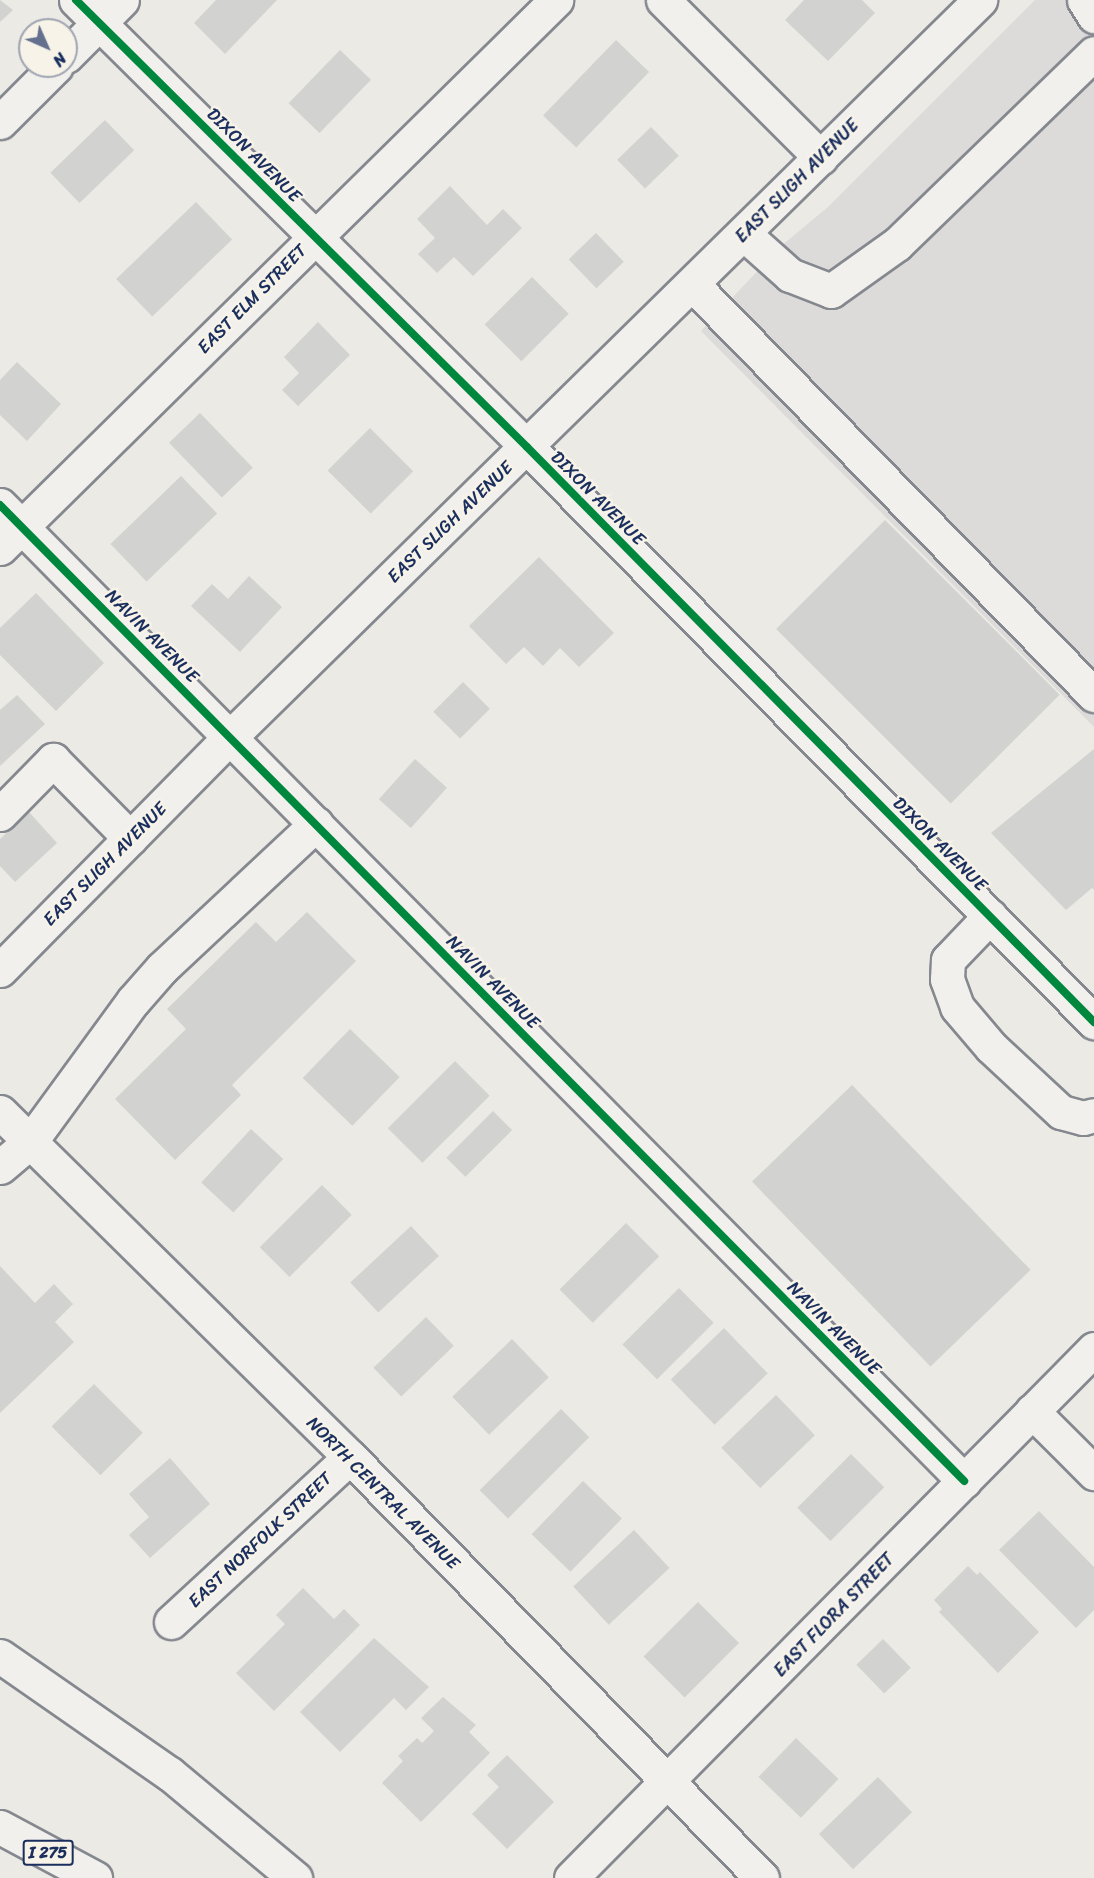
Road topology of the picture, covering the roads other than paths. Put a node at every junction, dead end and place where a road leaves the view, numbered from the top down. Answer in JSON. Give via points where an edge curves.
{"nodes":[{"id":1,"x":76,"y":0,"type":"edge"},
{"id":2,"x":123,"y":0,"type":"edge"},
{"id":3,"x":556,"y":0,"type":"edge"},
{"id":4,"x":663,"y":0,"type":"edge"},
{"id":5,"x":980,"y":0,"type":"edge"},
{"id":6,"x":1084,"y":0,"type":"edge"},
{"id":7,"x":1094,"y":16,"type":"edge"},
{"id":8,"x":99,"y":23,"type":"junction"},
{"id":9,"x":78,"y":44,"type":"edge"},
{"id":10,"x":1094,"y":53,"type":"edge"},
{"id":11,"x":44,"y":78,"type":"edge"},
{"id":12,"x":0,"y":122,"type":"edge"},
{"id":13,"x":821,"y":158,"type":"junction"},
{"id":14,"x":744,"y":234,"type":"junction"},
{"id":15,"x":315,"y":237,"type":"junction"},
{"id":16,"x":692,"y":284,"type":"junction"},
{"id":17,"x":527,"y":447,"type":"junction"},
{"id":18,"x":7,"y":526,"type":"edge"},
{"id":19,"x":1094,"y":695,"type":"edge"},
{"id":20,"x":230,"y":737,"type":"junction"},
{"id":21,"x":0,"y":814,"type":"edge"},
{"id":22,"x":316,"y":824,"type":"junction"},
{"id":23,"x":130,"y":838,"type":"junction"},
{"id":24,"x":990,"y":916,"type":"junction"},
{"id":25,"x":5,"y":956,"type":"edge"},
{"id":26,"x":1094,"y":1022,"type":"edge"},
{"id":27,"x":0,"y":1112,"type":"edge"},
{"id":28,"x":1094,"y":1115,"type":"edge"},
{"id":29,"x":30,"y":1142,"type":"junction"},
{"id":30,"x":0,"y":1167,"type":"edge"},
{"id":31,"x":1094,"y":1349,"type":"edge"},
{"id":32,"x":1032,"y":1411,"type":"junction"},
{"id":33,"x":350,"y":1458,"type":"junction"},
{"id":34,"x":1094,"y":1473,"type":"edge"},
{"id":35,"x":964,"y":1482,"type":"junction"},
{"id":36,"x":171,"y":1622,"type":"dead end"},
{"id":37,"x":0,"y":1656,"type":"edge"},
{"id":38,"x":668,"y":1782,"type":"junction"},
{"id":39,"x":0,"y":1827,"type":"edge"},
{"id":40,"x":95,"y":1878,"type":"edge"},
{"id":41,"x":295,"y":1878,"type":"edge"},
{"id":42,"x":571,"y":1878,"type":"edge"},
{"id":43,"x":762,"y":1878,"type":"edge"}],
"edges":[{"from":1,"to":8,"type":"main road","name":"DIXON AVENUE"},
{"from":2,"to":8,"type":"main road"},
{"from":3,"to":15,"type":"main road","name":"EAST ELM STREET"},
{"from":4,"to":13,"type":"main road"},
{"from":5,"to":13,"type":"main road","name":"EAST SLIGH AVENUE"},
{"from":6,"to":7,"type":"main road"},
{"from":8,"to":9,"type":"main road"},
{"from":8,"to":15,"type":"main road","name":"DIXON AVENUE"},
{"from":10,"to":14,"type":"main road","via":[[897,244],[831,291],[790,275]]},
{"from":11,"to":12,"type":"main road"},
{"from":13,"to":14,"type":"main road","name":"EAST SLIGH AVENUE"},
{"from":14,"to":16,"type":"main road","name":"EAST SLIGH AVENUE"},
{"from":15,"to":17,"type":"main road","name":"DIXON AVENUE"},
{"from":15,"to":18,"type":"main road","name":"EAST ELM STREET"},
{"from":16,"to":17,"type":"main road","name":"EAST SLIGH AVENUE"},
{"from":16,"to":19,"type":"main road"},
{"from":17,"to":20,"type":"main road","name":"EAST SLIGH AVENUE"},
{"from":17,"to":24,"type":"main road","name":"DIXON AVENUE"},
{"from":18,"to":20,"type":"main road","name":"NAVIN AVENUE"},
{"from":20,"to":22,"type":"main road","name":"NAVIN AVENUE"},
{"from":20,"to":23,"type":"main road","name":"EAST SLIGH AVENUE"},
{"from":21,"to":23,"type":"main road","via":[[53,760]]},
{"from":22,"to":29,"type":"main road","via":[[162,968],[97,1048]]},
{"from":22,"to":35,"type":"main road","name":"NAVIN AVENUE"},
{"from":23,"to":25,"type":"main road","name":"EAST SLIGH AVENUE"},
{"from":24,"to":26,"type":"main road","name":"DIXON AVENUE"},
{"from":24,"to":28,"type":"main road","via":[[948,960],[947,979],[957,1007],[991,1047],[1061,1112],[1083,1118]]},
{"from":27,"to":29,"type":"main road","name":"NORTH CENTRAL AVENUE"},
{"from":29,"to":30,"type":"main road"},
{"from":29,"to":33,"type":"main road","name":"NORTH CENTRAL AVENUE"},
{"from":31,"to":32,"type":"main road","name":"EAST FLORA STREET"},
{"from":32,"to":34,"type":"main road"},
{"from":32,"to":35,"type":"main road","name":"EAST FLORA STREET"},
{"from":33,"to":36,"type":"main road","name":"EAST NORFOLK STREET"},
{"from":33,"to":38,"type":"main road","name":"NORTH CENTRAL AVENUE"},
{"from":35,"to":38,"type":"main road","name":"EAST FLORA STREET"},
{"from":37,"to":41,"type":"main road","via":[[170,1774]]},
{"from":38,"to":42,"type":"main road","name":"EAST FLORA STREET"},
{"from":38,"to":43,"type":"main road","name":"NORTH CENTRAL AVENUE"},
{"from":39,"to":40,"type":"main road","number":"I 275"}]}
